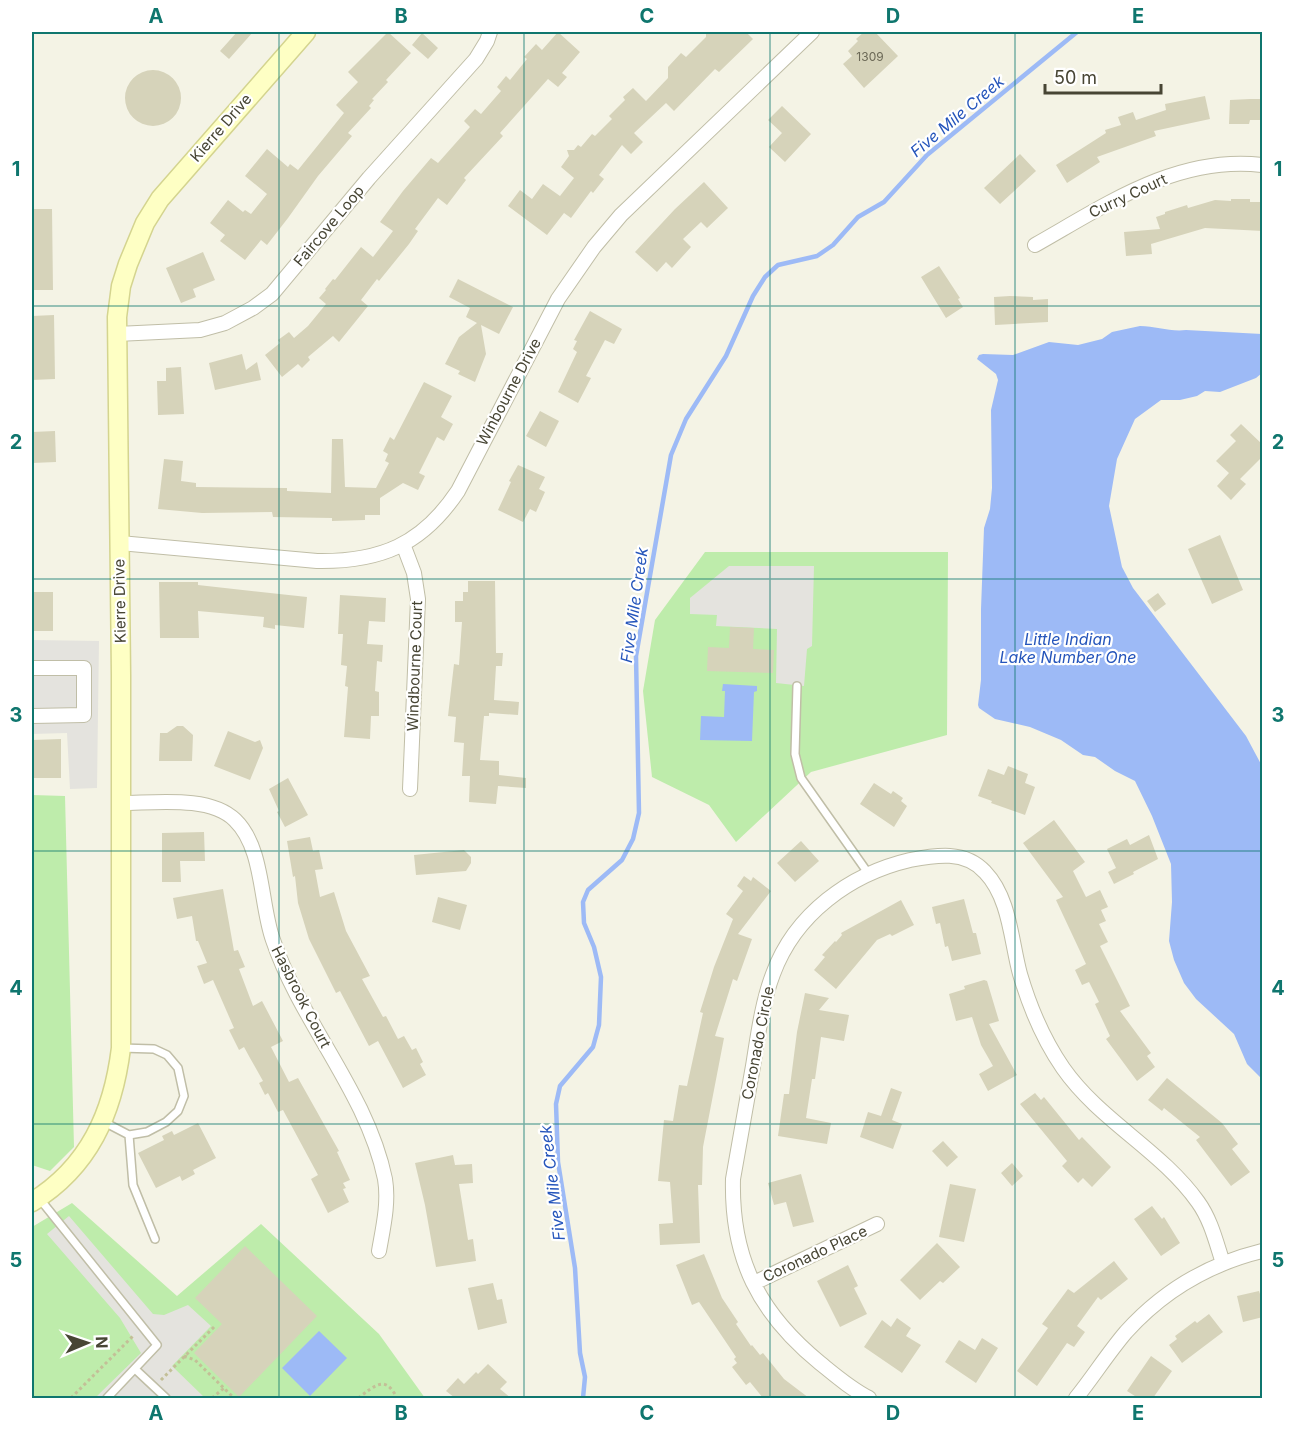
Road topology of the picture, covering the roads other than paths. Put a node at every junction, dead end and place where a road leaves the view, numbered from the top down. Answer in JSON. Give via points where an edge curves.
{"nodes":[{"id":1,"x":306,"y":32,"type":"edge"},
{"id":2,"x":490,"y":32,"type":"edge"},
{"id":3,"x":812,"y":32,"type":"edge"},
{"id":4,"x":1263,"y":165,"type":"edge"},
{"id":5,"x":1035,"y":245,"type":"dead end"},
{"id":6,"x":117,"y":334,"type":"junction"},
{"id":7,"x":120,"y":543,"type":"junction"},
{"id":8,"x":403,"y":544,"type":"junction"},
{"id":9,"x":32,"y":668,"type":"edge"},
{"id":10,"x":797,"y":686,"type":"dead end"},
{"id":11,"x":32,"y":716,"type":"edge"},
{"id":12,"x":410,"y":789,"type":"dead end"},
{"id":13,"x":121,"y":803,"type":"junction"},
{"id":14,"x":868,"y":873,"type":"junction"},
{"id":15,"x":121,"y":1048,"type":"junction"},
{"id":16,"x":103,"y":1122,"type":"junction"},
{"id":17,"x":129,"y":1135,"type":"junction"},
{"id":18,"x":35,"y":1200,"type":"edge"},
{"id":19,"x":877,"y":1224,"type":"dead end"},
{"id":20,"x":155,"y":1239,"type":"dead end"},
{"id":21,"x":379,"y":1251,"type":"dead end"},
{"id":22,"x":1263,"y":1251,"type":"edge"},
{"id":23,"x":1223,"y":1263,"type":"junction"},
{"id":24,"x":753,"y":1283,"type":"junction"},
{"id":25,"x":135,"y":1370,"type":"junction"},
{"id":26,"x":107,"y":1398,"type":"edge"},
{"id":27,"x":166,"y":1398,"type":"edge"},
{"id":28,"x":869,"y":1398,"type":"edge"},
{"id":29,"x":1076,"y":1398,"type":"edge"}],
"edges":[{"from":1,"to":6,"type":"street","name":"Kierre Drive","via":[[172,184],[145,223],[121,286]]},
{"from":2,"to":6,"type":"street","name":"Faircove Loop","via":[[476,59],[272,294],[240,316],[200,330]]},
{"from":3,"to":8,"type":"street","name":"Winbourne Drive","via":[[621,215],[594,247],[558,299],[452,499],[436,519]]},
{"from":4,"to":5,"type":"street","name":"Curry Court","via":[[1201,168],[1151,182]]},
{"from":6,"to":7,"type":"street","name":"Kierre Drive"},
{"from":7,"to":8,"type":"street","name":"Winbourne Drive","via":[[317,561],[373,557]]},
{"from":7,"to":13,"type":"street","name":"Kierre Drive"},
{"from":8,"to":12,"type":"street","name":"Windbourne Court","via":[[418,599]]},
{"from":9,"to":11,"type":"street","via":[[84,668],[84,715]]},
{"from":10,"to":14,"type":"lane","via":[[795,754],[801,778]]},
{"from":13,"to":15,"type":"street","name":"Kierre Drive"},
{"from":13,"to":21,"type":"street","name":"Hasbrook Court","via":[[213,807],[236,821],[251,842],[272,938],[282,965],[357,1102],[379,1160],[385,1180],[386,1209]]},
{"from":14,"to":23,"type":"street","name":"Coronado Circle","via":[[901,862],[950,855],[970,860],[988,874],[1006,914],[1033,1013],[1053,1052],[1092,1102],[1170,1171],[1198,1202]]},
{"from":14,"to":24,"type":"street","name":"Coronado Circle","via":[[828,898],[802,926],[782,955],[767,991],[733,1179],[734,1221]]},
{"from":15,"to":16,"type":"street","name":"Kierre Drive","via":[[113,1094]]},
{"from":15,"to":17,"type":"lane","via":[[154,1049],[167,1056],[178,1068],[184,1096],[178,1111],[166,1122],[147,1132]]},
{"from":16,"to":17,"type":"lane"},
{"from":16,"to":18,"type":"street","name":"Kierre Drive","via":[[69,1172]]},
{"from":17,"to":20,"type":"lane","via":[[133,1185]]},
{"from":18,"to":25,"type":"lane","via":[[157,1345]]},
{"from":19,"to":24,"type":"street","name":"Coronado Place"},
{"from":22,"to":23,"type":"street"},
{"from":23,"to":29,"type":"street","via":[[1193,1278],[1149,1310],[1126,1333]]},
{"from":24,"to":28,"type":"street","name":"Coronado Circle","via":[[785,1332]]},
{"from":25,"to":26,"type":"lane"},
{"from":25,"to":27,"type":"lane"}]}
